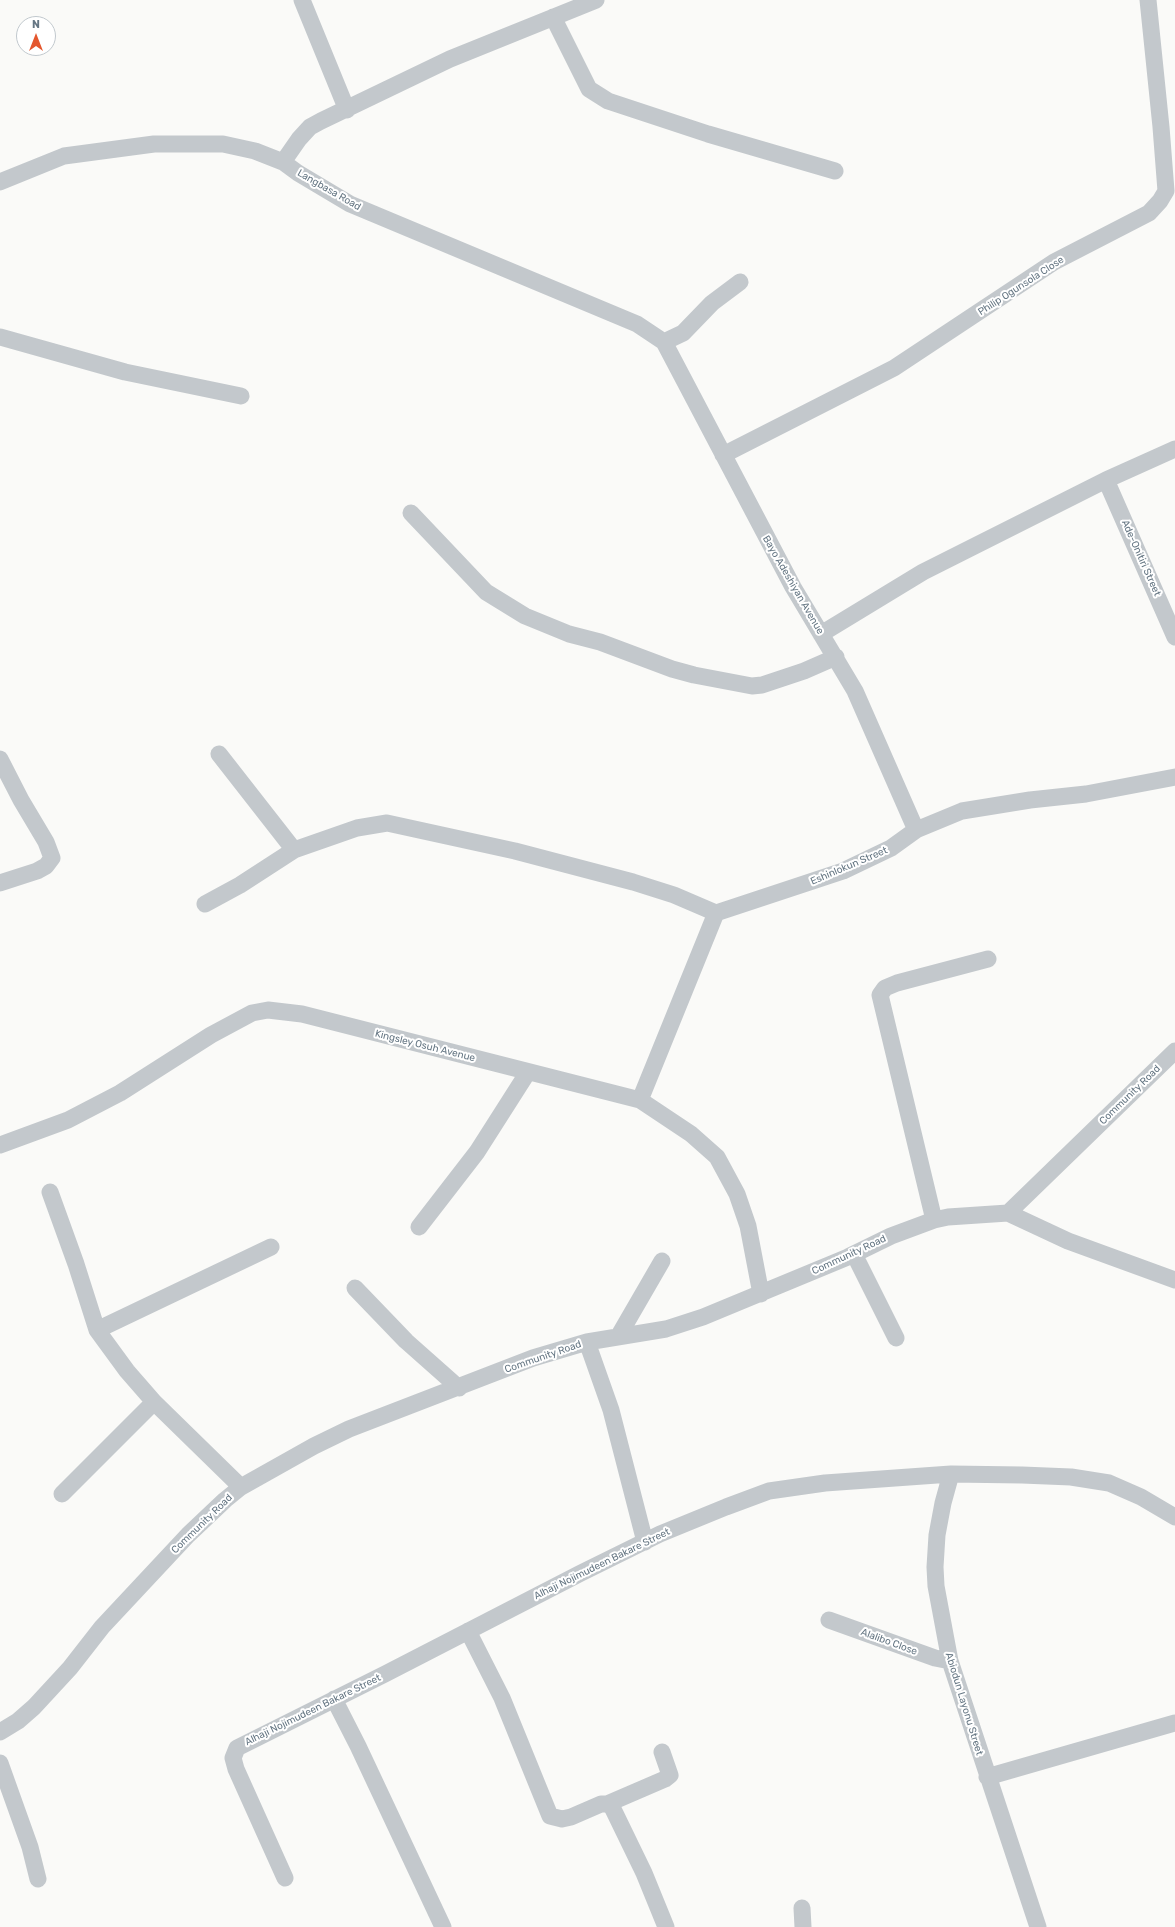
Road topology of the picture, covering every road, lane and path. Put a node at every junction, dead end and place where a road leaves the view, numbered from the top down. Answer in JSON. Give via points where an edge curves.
{"nodes":[{"id":1,"x":302,"y":0,"type":"edge"},
{"id":2,"x":596,"y":0,"type":"edge"},
{"id":3,"x":1148,"y":0,"type":"edge"},
{"id":4,"x":553,"y":18,"type":"junction"},
{"id":5,"x":347,"y":110,"type":"junction"},
{"id":6,"x":283,"y":162,"type":"junction"},
{"id":7,"x":835,"y":171,"type":"dead end"},
{"id":8,"x":0,"y":182,"type":"edge"},
{"id":9,"x":740,"y":282,"type":"dead end"},
{"id":10,"x":0,"y":337,"type":"edge"},
{"id":11,"x":664,"y":342,"type":"junction"},
{"id":12,"x":241,"y":396,"type":"dead end"},
{"id":13,"x":1175,"y":450,"type":"edge"},
{"id":14,"x":723,"y":455,"type":"junction"},
{"id":15,"x":1106,"y":480,"type":"junction"},
{"id":16,"x":411,"y":513,"type":"dead end"},
{"id":17,"x":821,"y":634,"type":"junction"},
{"id":18,"x":1175,"y":637,"type":"edge"},
{"id":19,"x":836,"y":657,"type":"junction"},
{"id":20,"x":219,"y":754,"type":"dead end"},
{"id":21,"x":0,"y":759,"type":"edge"},
{"id":22,"x":1175,"y":777,"type":"edge"},
{"id":23,"x":916,"y":830,"type":"junction"},
{"id":24,"x":294,"y":850,"type":"junction"},
{"id":25,"x":0,"y":883,"type":"edge"},
{"id":26,"x":205,"y":904,"type":"dead end"},
{"id":27,"x":716,"y":913,"type":"junction"},
{"id":28,"x":988,"y":959,"type":"dead end"},
{"id":29,"x":1175,"y":1051,"type":"edge"},
{"id":30,"x":528,"y":1072,"type":"junction"},
{"id":31,"x":640,"y":1100,"type":"junction"},
{"id":32,"x":0,"y":1145,"type":"edge"},
{"id":33,"x":50,"y":1192,"type":"dead end"},
{"id":34,"x":1008,"y":1213,"type":"junction"},
{"id":35,"x":934,"y":1220,"type":"junction"},
{"id":36,"x":419,"y":1227,"type":"dead end"},
{"id":37,"x":271,"y":1247,"type":"dead end"},
{"id":38,"x":854,"y":1254,"type":"junction"},
{"id":39,"x":662,"y":1261,"type":"dead end"},
{"id":40,"x":1175,"y":1280,"type":"edge"},
{"id":41,"x":355,"y":1288,"type":"dead end"},
{"id":42,"x":761,"y":1294,"type":"junction"},
{"id":43,"x":97,"y":1330,"type":"junction"},
{"id":44,"x":618,"y":1337,"type":"junction"},
{"id":45,"x":896,"y":1338,"type":"dead end"},
{"id":46,"x":587,"y":1342,"type":"junction"},
{"id":47,"x":459,"y":1388,"type":"junction"},
{"id":48,"x":154,"y":1402,"type":"junction"},
{"id":49,"x":951,"y":1474,"type":"junction"},
{"id":50,"x":241,"y":1487,"type":"junction"},
{"id":51,"x":62,"y":1494,"type":"dead end"},
{"id":52,"x":1175,"y":1516,"type":"edge"},
{"id":53,"x":645,"y":1542,"type":"junction"},
{"id":54,"x":829,"y":1620,"type":"dead end"},
{"id":55,"x":468,"y":1631,"type":"junction"},
{"id":56,"x":950,"y":1661,"type":"junction"},
{"id":57,"x":334,"y":1699,"type":"junction"},
{"id":58,"x":1175,"y":1723,"type":"edge"},
{"id":59,"x":0,"y":1732,"type":"edge"},
{"id":60,"x":662,"y":1752,"type":"dead end"},
{"id":61,"x":0,"y":1763,"type":"edge"},
{"id":62,"x":987,"y":1777,"type":"junction"},
{"id":63,"x":607,"y":1804,"type":"junction"},
{"id":64,"x":285,"y":1878,"type":"dead end"},
{"id":65,"x":38,"y":1879,"type":"dead end"},
{"id":66,"x":802,"y":1908,"type":"dead end"},
{"id":67,"x":443,"y":1927,"type":"edge"},
{"id":68,"x":666,"y":1927,"type":"edge"},
{"id":69,"x":803,"y":1927,"type":"edge"},
{"id":70,"x":1038,"y":1927,"type":"edge"}],
"edges":[{"from":1,"to":5,"type":"street"},
{"from":2,"to":4,"type":"street"},
{"from":3,"to":14,"type":"street","name":"Philip Ogunsola Close","via":[[1166,191],[1149,213],[1054,262],[894,368]]},
{"from":4,"to":5,"type":"street","via":[[450,59]]},
{"from":4,"to":7,"type":"street","via":[[589,89],[608,101]]},
{"from":5,"to":6,"type":"street","via":[[310,128]]},
{"from":6,"to":8,"type":"street","name":"Langbasa Road","via":[[255,151],[223,144],[154,144],[64,156]]},
{"from":6,"to":11,"type":"street","name":"Langbasa Road","via":[[350,204],[637,324]]},
{"from":9,"to":11,"type":"street","via":[[712,303],[683,333]]},
{"from":10,"to":12,"type":"street","via":[[125,372]]},
{"from":11,"to":14,"type":"street","name":"Bayo Adeshiyan Avenue"},
{"from":13,"to":15,"type":"street"},
{"from":14,"to":17,"type":"street","name":"Bayo Adeshiyan Avenue"},
{"from":15,"to":17,"type":"street","via":[[923,572]]},
{"from":15,"to":18,"type":"street","name":"Ade-Onitiri Street"},
{"from":16,"to":19,"type":"street","via":[[486,592],[525,616],[569,634],[600,642],[672,669],[752,686],[804,671]]},
{"from":17,"to":19,"type":"street","name":"Bayo Adeshiyan Avenue"},
{"from":19,"to":23,"type":"street","name":"Bayo Adeshiyan Avenue","via":[[855,691]]},
{"from":20,"to":24,"type":"street"},
{"from":21,"to":25,"type":"street","via":[[46,842],[52,858],[37,871]]},
{"from":22,"to":23,"type":"street","name":"Eshinlokun Street","via":[[1086,794],[968,810]]},
{"from":23,"to":27,"type":"street","name":"Eshinlokun Street","via":[[891,848],[844,871]]},
{"from":24,"to":26,"type":"street"},
{"from":24,"to":27,"type":"street","via":[[375,824],[404,826],[515,851],[633,882],[674,895]]},
{"from":27,"to":31,"type":"street"},
{"from":28,"to":35,"type":"street","via":[[897,983],[885,988],[880,996]]},
{"from":29,"to":34,"type":"street","name":"Community Road"},
{"from":30,"to":31,"type":"street","name":"Kingsley Osuh Avenue"},
{"from":30,"to":32,"type":"street","name":"Kingsley Osuh Avenue","via":[[302,1014],[268,1010],[252,1013],[235,1022],[120,1093],[68,1120]]},
{"from":30,"to":36,"type":"street","via":[[477,1152]]},
{"from":31,"to":42,"type":"street","name":"Kingsley Osuh Avenue","via":[[691,1134],[717,1157],[737,1194],[748,1226]]},
{"from":33,"to":43,"type":"street"},
{"from":34,"to":35,"type":"street","name":"Community Road"},
{"from":34,"to":40,"type":"street","via":[[1074,1244]]},
{"from":35,"to":38,"type":"street","name":"Community Road","via":[[891,1236]]},
{"from":37,"to":43,"type":"street"},
{"from":38,"to":42,"type":"street","name":"Community Road"},
{"from":38,"to":45,"type":"street"},
{"from":39,"to":44,"type":"street"},
{"from":41,"to":47,"type":"street","via":[[406,1342]]},
{"from":42,"to":44,"type":"street","name":"Community Road","via":[[666,1329]]},
{"from":43,"to":48,"type":"street"},
{"from":44,"to":46,"type":"street","name":"Community Road"},
{"from":46,"to":47,"type":"street","name":"Community Road","via":[[533,1358]]},
{"from":46,"to":53,"type":"street","via":[[612,1417]]},
{"from":47,"to":50,"type":"street","name":"Community Road","via":[[349,1429]]},
{"from":48,"to":50,"type":"street"},
{"from":48,"to":51,"type":"street"},
{"from":49,"to":52,"type":"street","name":"Alhaji Nojimudeen Bakare Street","via":[[1029,1475],[1109,1483]]},
{"from":49,"to":53,"type":"street","name":"Alhaji Nojimudeen Bakare Street","via":[[825,1483],[769,1491]]},
{"from":49,"to":56,"type":"street","name":"Abiodun Layonu Street","via":[[937,1535],[935,1567],[936,1586]]},
{"from":50,"to":59,"type":"street","name":"Community Road","via":[[188,1535],[102,1627],[70,1668],[34,1707]]},
{"from":53,"to":55,"type":"street","name":"Alhaji Nojimudeen Bakare Street"},
{"from":54,"to":56,"type":"street","name":"Alalibo Close"},
{"from":55,"to":57,"type":"street","name":"Alhaji Nojimudeen Bakare Street"},
{"from":55,"to":63,"type":"street","via":[[502,1698],[550,1816],[562,1819],[597,1805]]},
{"from":56,"to":62,"type":"street","name":"Abiodun Layonu Street"},
{"from":57,"to":64,"type":"street","name":"Alhaji Nojimudeen Bakare Street","via":[[241,1746],[234,1755],[236,1769]]},
{"from":57,"to":67,"type":"street"},
{"from":58,"to":62,"type":"street"},
{"from":60,"to":63,"type":"street","via":[[670,1775]]},
{"from":61,"to":65,"type":"street","via":[[30,1847]]},
{"from":62,"to":70,"type":"street","name":"Abiodun Layonu Street"},
{"from":63,"to":68,"type":"street","via":[[615,1813]]},
{"from":66,"to":69,"type":"street"}]}
